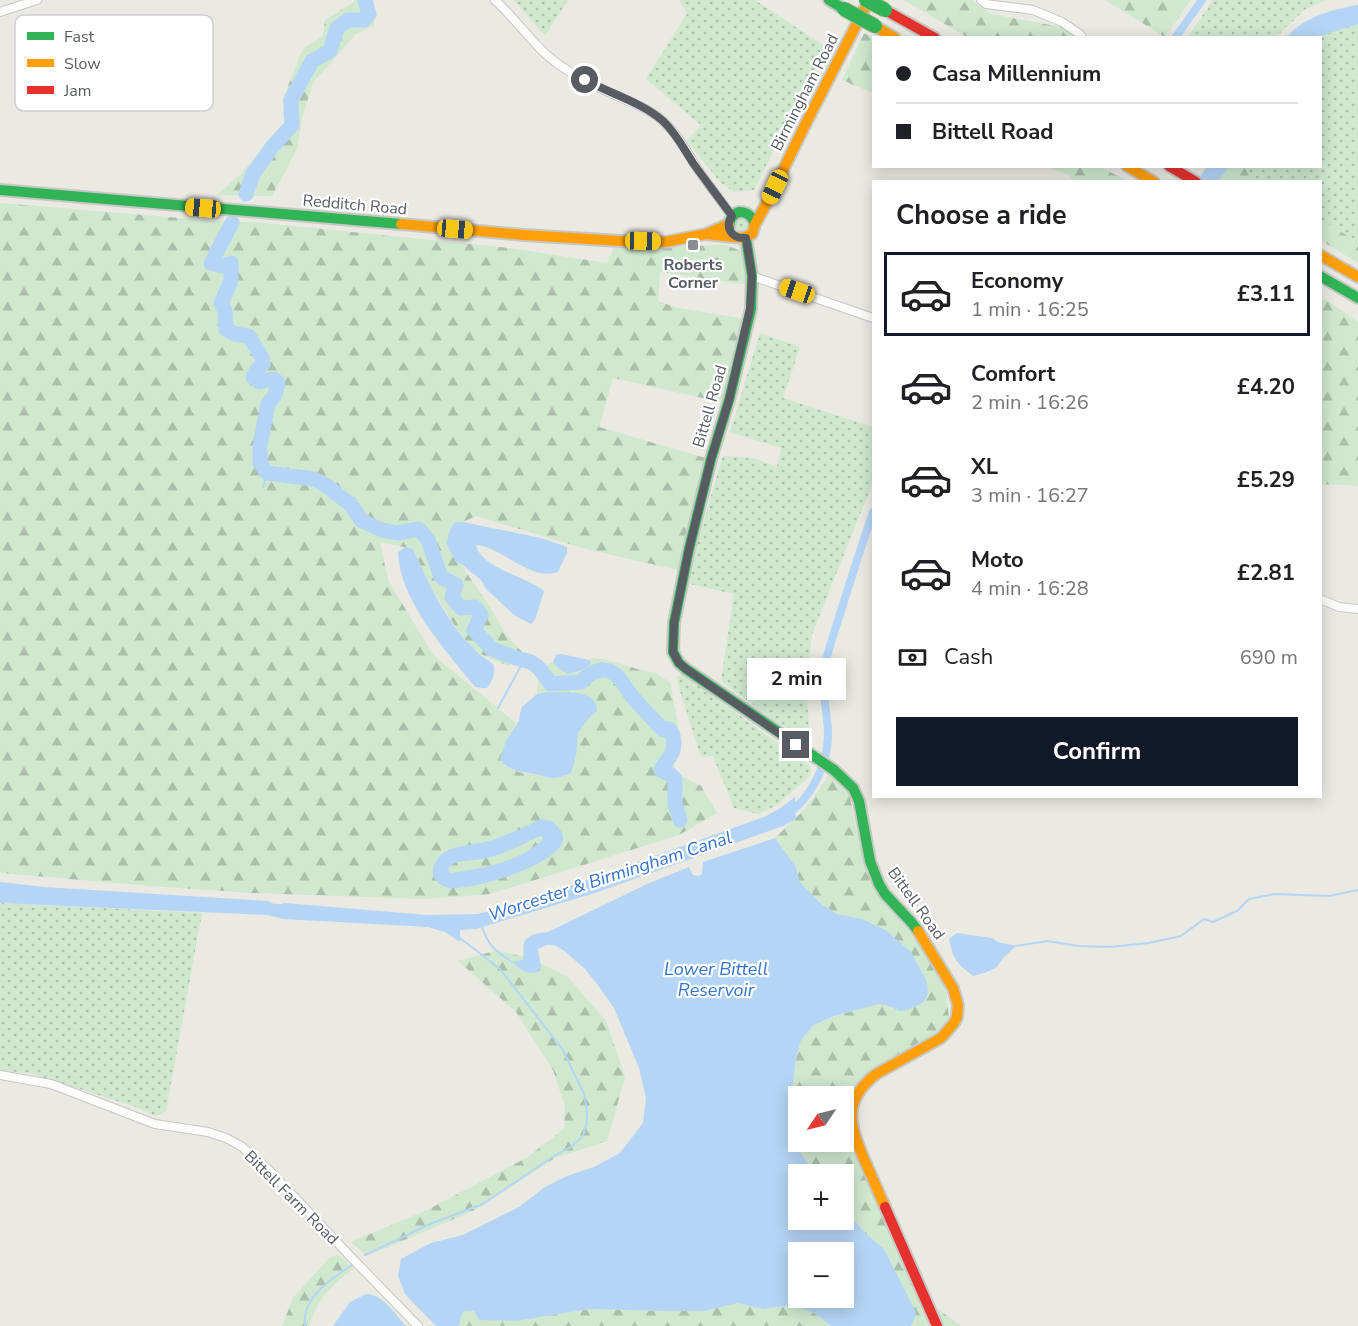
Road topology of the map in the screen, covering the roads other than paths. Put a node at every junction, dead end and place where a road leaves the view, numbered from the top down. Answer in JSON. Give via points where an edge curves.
{"nodes":[{"id":1,"x":37,"y":0,"type":"edge"},
{"id":2,"x":495,"y":0,"type":"edge"},
{"id":3,"x":829,"y":0,"type":"edge"},
{"id":4,"x":868,"y":0,"type":"edge"},
{"id":5,"x":981,"y":0,"type":"edge"},
{"id":6,"x":0,"y":12,"type":"edge"},
{"id":7,"x":1081,"y":35,"type":"dead end"},
{"id":8,"x":892,"y":36,"type":"edge"},
{"id":9,"x":931,"y":36,"type":"edge"},
{"id":10,"x":1130,"y":168,"type":"edge"},
{"id":11,"x":1172,"y":168,"type":"edge"},
{"id":12,"x":1191,"y":179,"type":"edge"},
{"id":13,"x":1151,"y":180,"type":"edge"},
{"id":14,"x":0,"y":190,"type":"edge"},
{"id":15,"x":751,"y":219,"type":"junction"},
{"id":16,"x":731,"y":220,"type":"junction"},
{"id":17,"x":706,"y":234,"type":"junction"},
{"id":18,"x":742,"y":238,"type":"junction"},
{"id":19,"x":1322,"y":256,"type":"edge"},
{"id":20,"x":752,"y":276,"type":"junction"},
{"id":21,"x":1322,"y":277,"type":"edge"},
{"id":22,"x":1358,"y":277,"type":"edge"},
{"id":23,"x":1358,"y":298,"type":"edge"},
{"id":24,"x":872,"y":318,"type":"edge"},
{"id":25,"x":1322,"y":600,"type":"edge"},
{"id":26,"x":1358,"y":609,"type":"edge"},
{"id":27,"x":0,"y":1075,"type":"edge"},
{"id":28,"x":418,"y":1326,"type":"edge"},
{"id":29,"x":937,"y":1326,"type":"edge"}],
"edges":[{"from":1,"to":6,"type":"street"},
{"from":2,"to":16,"type":"street","via":[[552,60],[664,122]]},
{"from":3,"to":8,"type":"main road","bridge":true},
{"from":4,"to":9,"type":"main road","bridge":true},
{"from":4,"to":15,"type":"main road","name":"Birmingham Road","via":[[769,199]]},
{"from":5,"to":7,"type":"street","via":[[1033,10],[1074,26]]},
{"from":10,"to":13,"type":"main road"},
{"from":11,"to":12,"type":"main road"},
{"from":14,"to":17,"type":"main road","name":"Redditch Road","via":[[524,235],[665,242]]},
{"from":15,"to":16,"type":"main road","via":[[739,212]]},
{"from":15,"to":18,"type":"main road","via":[[754,231]]},
{"from":16,"to":17,"type":"main road","name":"Redditch Road"},
{"from":16,"to":18,"type":"main road","via":[[730,230]]},
{"from":17,"to":18,"type":"main road","name":"Redditch Road"},
{"from":18,"to":20,"type":"main road","name":"Bittell Road"},
{"from":19,"to":22,"type":"main road"},
{"from":20,"to":24,"type":"street"},
{"from":20,"to":29,"type":"main road","name":"Bittell Road","via":[[746,329],[689,549],[674,623],[673,652],[686,669],[834,770],[853,788],[879,884],[924,940],[957,1000],[957,1017],[946,1034],[868,1079],[856,1094],[851,1114],[855,1137]]},
{"from":21,"to":23,"type":"main road"},
{"from":25,"to":26,"type":"street"},
{"from":27,"to":28,"type":"street","name":"Bittell Farm Road","via":[[51,1084],[155,1124],[208,1132],[241,1146],[269,1170]]}]}
